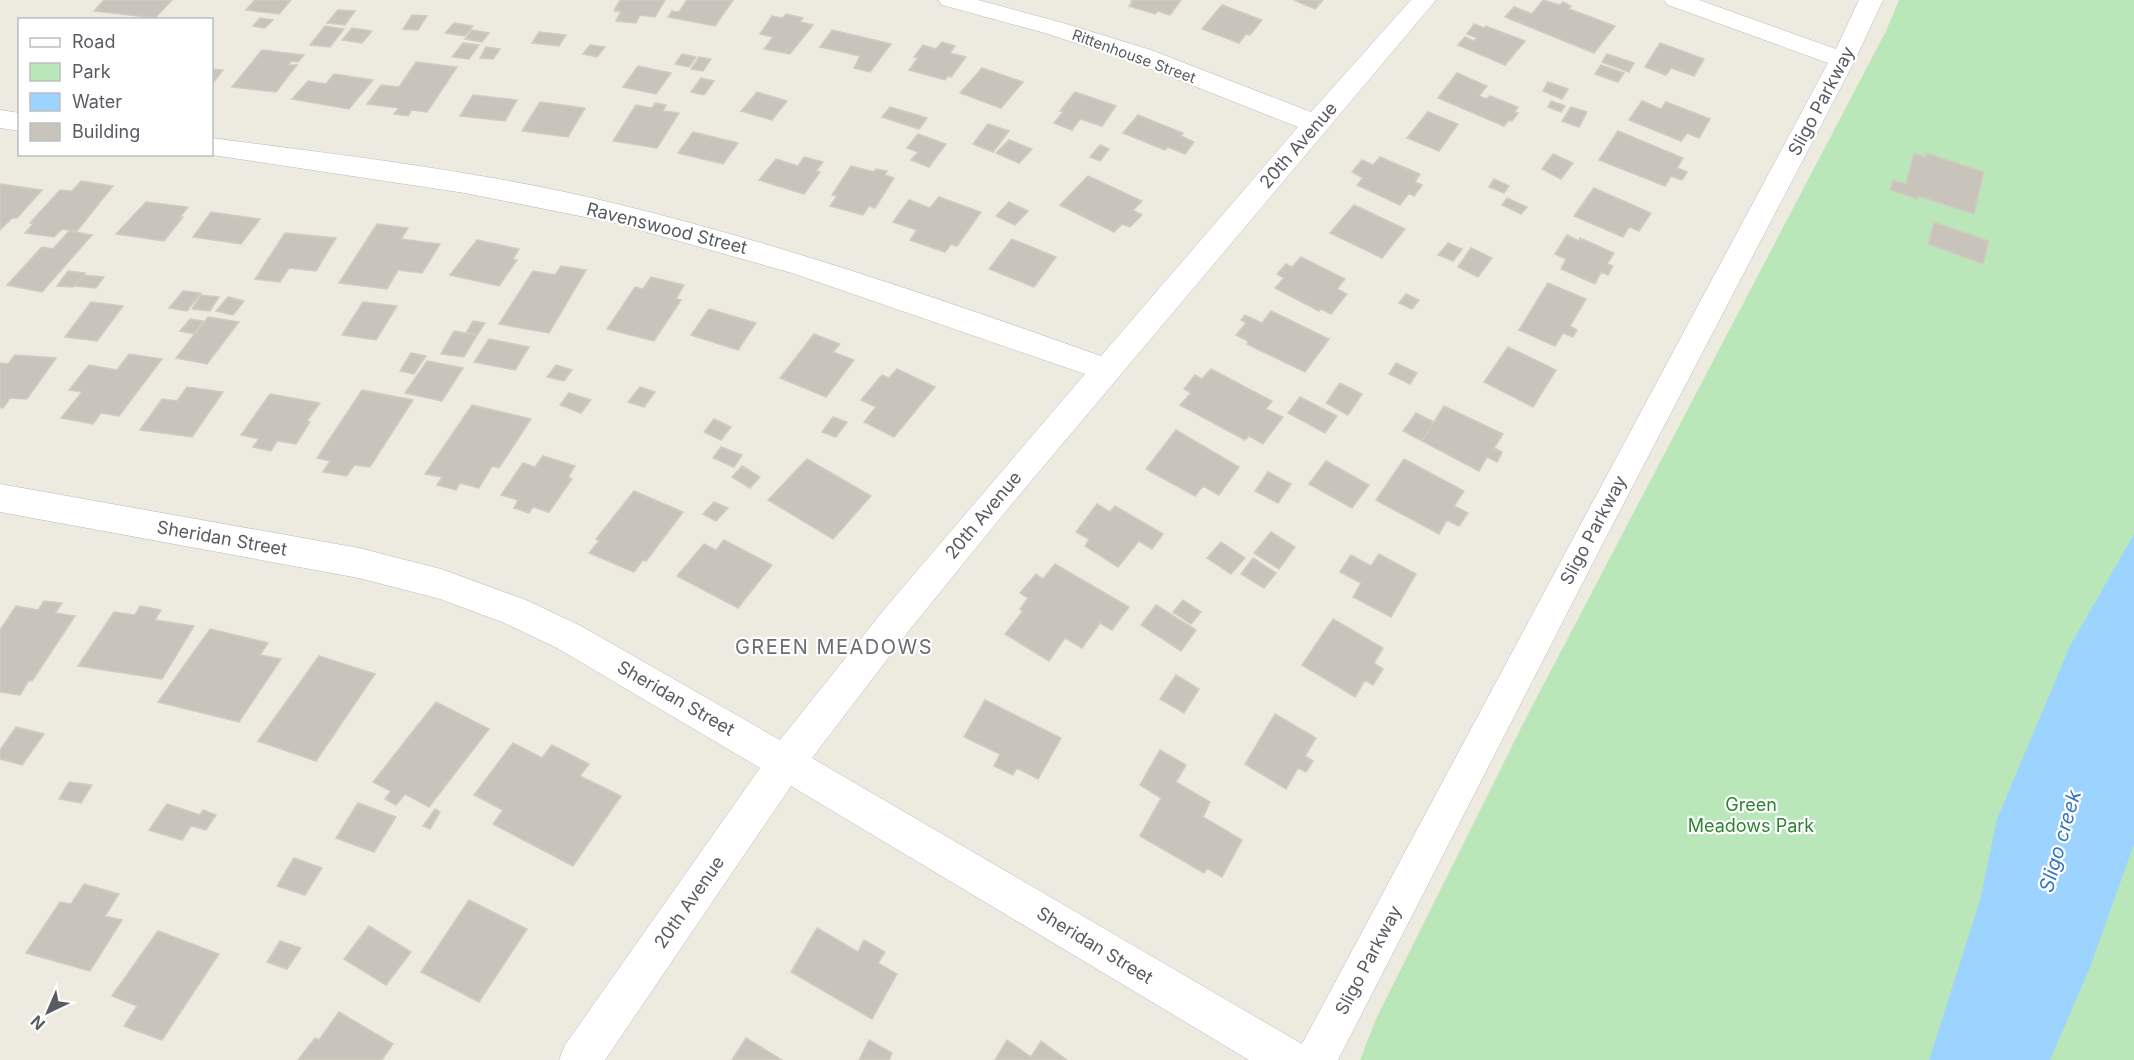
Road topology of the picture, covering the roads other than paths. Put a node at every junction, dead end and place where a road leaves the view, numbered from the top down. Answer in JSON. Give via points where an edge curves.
{"nodes":[{"id":1,"x":950,"y":0,"type":"edge"},
{"id":2,"x":1424,"y":0,"type":"edge"},
{"id":3,"x":1676,"y":0,"type":"edge"},
{"id":4,"x":1871,"y":0,"type":"edge"},
{"id":5,"x":1843,"y":60,"type":"junction"},
{"id":6,"x":0,"y":119,"type":"edge"},
{"id":7,"x":18,"y":122,"type":"edge"},
{"id":8,"x":1315,"y":124,"type":"junction"},
{"id":9,"x":213,"y":147,"type":"edge"},
{"id":10,"x":1107,"y":370,"type":"junction"},
{"id":11,"x":0,"y":498,"type":"edge"},
{"id":12,"x":786,"y":762,"type":"junction"},
{"id":13,"x":580,"y":1060,"type":"edge"},
{"id":14,"x":1289,"y":1060,"type":"edge"},
{"id":15,"x":1316,"y":1060,"type":"edge"}],
"edges":[{"from":1,"to":8,"type":"street","name":"Rittenhouse Street","via":[[1142,56]]},
{"from":2,"to":8,"type":"street","name":"20th Avenue"},
{"from":3,"to":5,"type":"street"},
{"from":4,"to":5,"type":"street","name":"Sligo Parkway"},
{"from":5,"to":15,"type":"street","name":"Sligo Parkway"},
{"from":6,"to":7,"type":"street"},
{"from":8,"to":10,"type":"street","name":"20th Avenue"},
{"from":9,"to":10,"type":"street","name":"Ravenswood Street","via":[[449,181],[624,215],[862,283]]},
{"from":10,"to":12,"type":"street","name":"20th Avenue","via":[[899,617]]},
{"from":11,"to":12,"type":"street","name":"Sheridan Street","via":[[359,562],[441,584],[569,637]]},
{"from":12,"to":13,"type":"street","name":"20th Avenue"},
{"from":12,"to":14,"type":"street","name":"Sheridan Street"}]}
